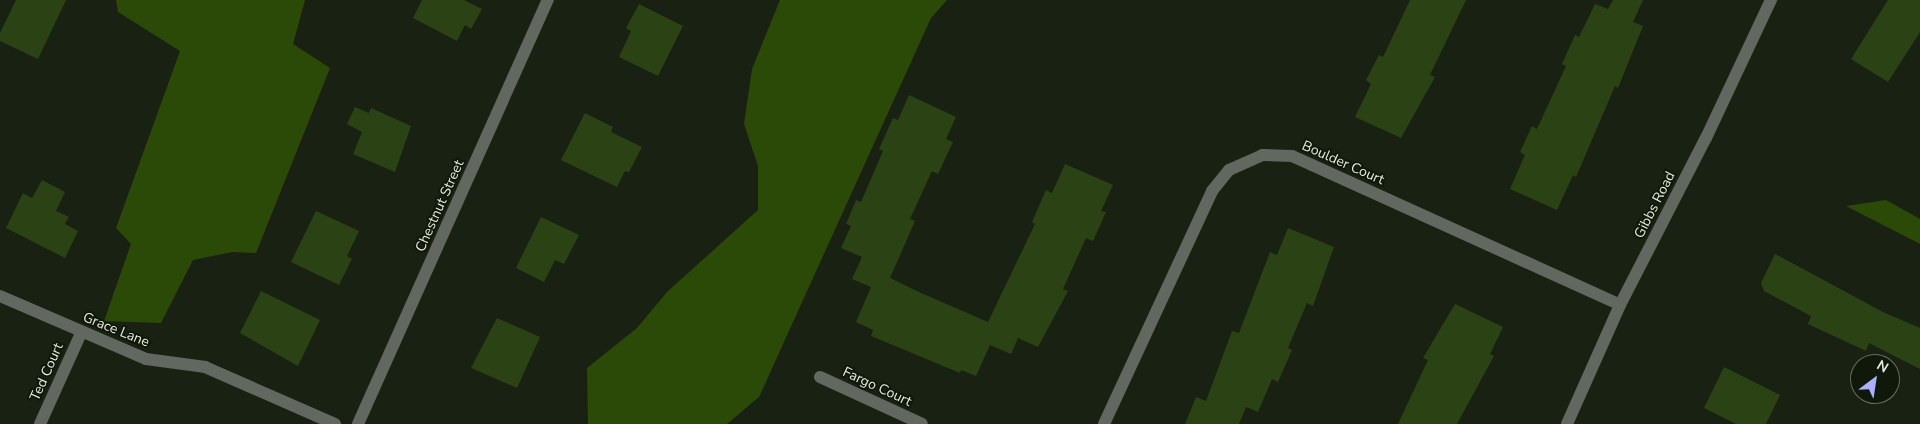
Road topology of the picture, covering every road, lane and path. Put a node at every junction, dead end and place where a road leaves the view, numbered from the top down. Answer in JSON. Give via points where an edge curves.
{"nodes":[{"id":1,"x":548,"y":0,"type":"edge"},
{"id":2,"x":1771,"y":0,"type":"edge"},
{"id":3,"x":0,"y":296,"type":"edge"},
{"id":4,"x":1620,"y":305,"type":"junction"},
{"id":5,"x":81,"y":333,"type":"junction"},
{"id":6,"x":820,"y":377,"type":"dead end"},
{"id":7,"x":40,"y":424,"type":"edge"},
{"id":8,"x":335,"y":424,"type":"edge"},
{"id":9,"x":358,"y":424,"type":"edge"},
{"id":10,"x":922,"y":424,"type":"edge"},
{"id":11,"x":1104,"y":424,"type":"edge"},
{"id":12,"x":1567,"y":424,"type":"edge"}],
"edges":[{"from":1,"to":9,"type":"street","name":"Chestnut Street"},
{"from":2,"to":4,"type":"street","name":"Gibbs Road","via":[[1706,138]]},
{"from":3,"to":5,"type":"street","name":"Grace Lane"},
{"from":4,"to":11,"type":"street","name":"Boulder Court","via":[[1292,156],[1262,155],[1228,170],[1212,191]]},
{"from":4,"to":12,"type":"street","name":"Gibbs Road"},
{"from":5,"to":7,"type":"street","name":"Ted Court"},
{"from":5,"to":8,"type":"street","name":"Grace Lane","via":[[146,359],[205,367]]},
{"from":6,"to":10,"type":"street","name":"Fargo Court"}]}
